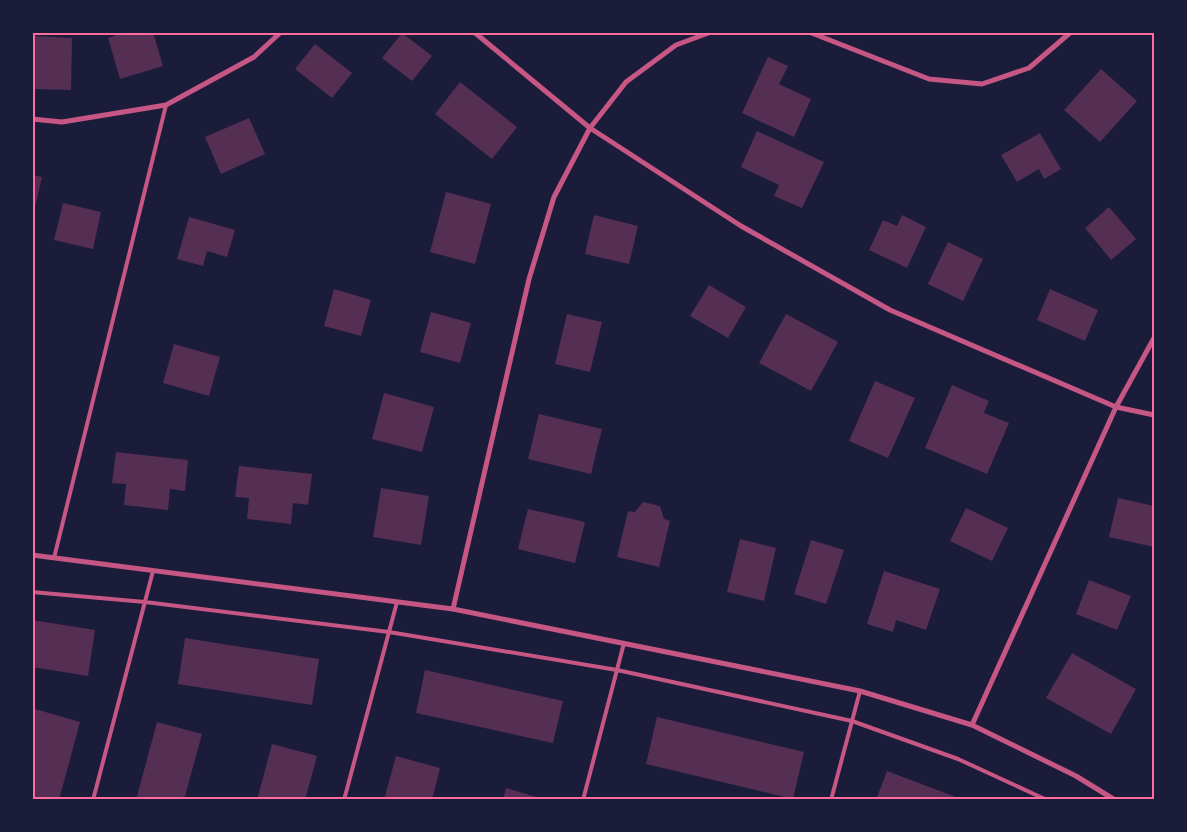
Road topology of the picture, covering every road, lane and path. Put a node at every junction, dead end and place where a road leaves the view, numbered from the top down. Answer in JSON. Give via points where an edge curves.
{"nodes":[{"id":1,"x":281,"y":32,"type":"edge"},
{"id":2,"x":474,"y":32,"type":"edge"},
{"id":3,"x":711,"y":32,"type":"edge"},
{"id":4,"x":809,"y":32,"type":"edge"},
{"id":5,"x":1071,"y":32,"type":"edge"},
{"id":6,"x":166,"y":105,"type":"junction"},
{"id":7,"x":32,"y":119,"type":"edge"},
{"id":8,"x":590,"y":128,"type":"junction"},
{"id":9,"x":1154,"y":338,"type":"edge"},
{"id":10,"x":1116,"y":408,"type":"junction"},
{"id":11,"x":1154,"y":415,"type":"edge"},
{"id":12,"x":32,"y":555,"type":"edge"},
{"id":13,"x":54,"y":558,"type":"junction"},
{"id":14,"x":153,"y":571,"type":"junction"},
{"id":15,"x":32,"y":592,"type":"edge"},
{"id":16,"x":145,"y":602,"type":"junction"},
{"id":17,"x":397,"y":602,"type":"junction"},
{"id":18,"x":454,"y":608,"type":"junction"},
{"id":19,"x":389,"y":632,"type":"junction"},
{"id":20,"x":624,"y":643,"type":"junction"},
{"id":21,"x":617,"y":670,"type":"junction"},
{"id":22,"x":860,"y":691,"type":"junction"},
{"id":23,"x":852,"y":721,"type":"junction"},
{"id":24,"x":972,"y":725,"type":"junction"},
{"id":25,"x":93,"y":800,"type":"edge"},
{"id":26,"x":344,"y":800,"type":"edge"},
{"id":27,"x":583,"y":800,"type":"edge"},
{"id":28,"x":831,"y":800,"type":"edge"},
{"id":29,"x":1047,"y":800,"type":"edge"},
{"id":30,"x":1115,"y":800,"type":"edge"}],
"edges":[{"from":1,"to":6,"type":"street","via":[[254,57]]},
{"from":2,"to":8,"type":"street"},
{"from":3,"to":8,"type":"street","via":[[676,45],[626,82]]},
{"from":4,"to":5,"type":"street","via":[[929,79],[982,84],[1029,68]]},
{"from":6,"to":7,"type":"street","via":[[62,122]]},
{"from":6,"to":13,"type":"lane"},
{"from":8,"to":10,"type":"street","via":[[741,226],[890,310]]},
{"from":8,"to":18,"type":"street","via":[[554,198],[529,279]]},
{"from":9,"to":10,"type":"street"},
{"from":10,"to":11,"type":"street"},
{"from":10,"to":24,"type":"street"},
{"from":12,"to":13,"type":"street"},
{"from":13,"to":14,"type":"street"},
{"from":14,"to":16,"type":"lane"},
{"from":14,"to":17,"type":"street"},
{"from":15,"to":16,"type":"lane"},
{"from":16,"to":19,"type":"lane"},
{"from":16,"to":25,"type":"lane"},
{"from":17,"to":18,"type":"street"},
{"from":17,"to":19,"type":"lane"},
{"from":18,"to":20,"type":"street"},
{"from":19,"to":21,"type":"lane"},
{"from":19,"to":26,"type":"lane"},
{"from":20,"to":21,"type":"lane"},
{"from":20,"to":22,"type":"street"},
{"from":21,"to":23,"type":"lane"},
{"from":21,"to":27,"type":"lane"},
{"from":22,"to":23,"type":"lane"},
{"from":22,"to":24,"type":"street"},
{"from":23,"to":28,"type":"lane"},
{"from":23,"to":29,"type":"lane","via":[[958,760]]},
{"from":24,"to":30,"type":"street","via":[[1076,776]]}]}
